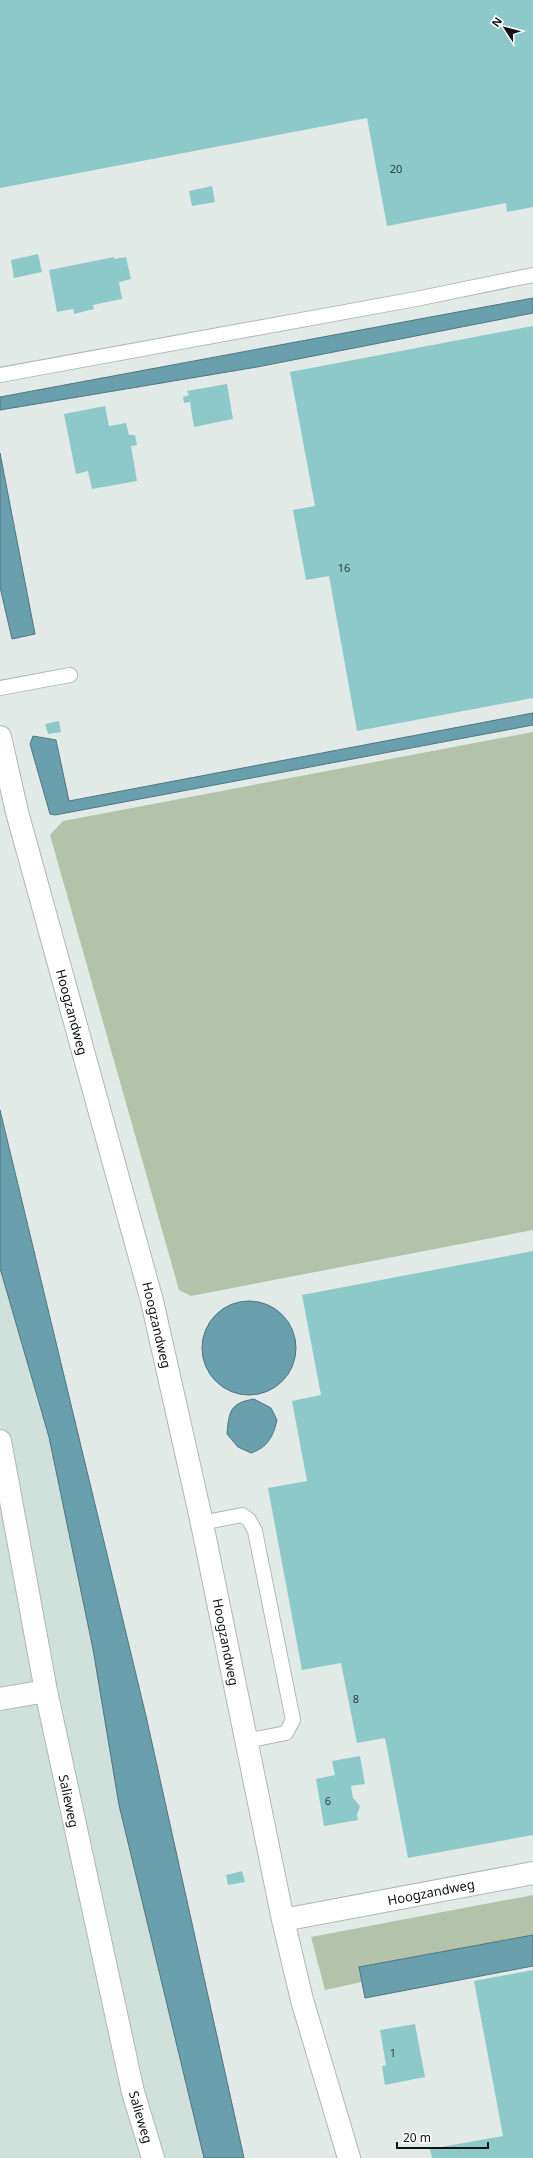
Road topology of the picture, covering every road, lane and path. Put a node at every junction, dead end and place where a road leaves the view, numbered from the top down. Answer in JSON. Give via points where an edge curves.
{"nodes":[{"id":1,"x":533,"y":275,"type":"edge"},
{"id":2,"x":0,"y":375,"type":"edge"},
{"id":3,"x":70,"y":675,"type":"dead end"},
{"id":4,"x":0,"y":688,"type":"edge"},
{"id":5,"x":0,"y":737,"type":"edge"},
{"id":6,"x":0,"y":1440,"type":"edge"},
{"id":7,"x":202,"y":1523,"type":"junction"},
{"id":8,"x":46,"y":1691,"type":"junction"},
{"id":9,"x":0,"y":1699,"type":"edge"},
{"id":10,"x":246,"y":1740,"type":"junction"},
{"id":11,"x":533,"y":1873,"type":"edge"},
{"id":12,"x":283,"y":1920,"type":"junction"},
{"id":13,"x":153,"y":2158,"type":"edge"},
{"id":14,"x":348,"y":2158,"type":"edge"}],
"edges":[{"from":1,"to":2,"type":"lane","via":[[416,299]]},
{"from":3,"to":4,"type":"lane"},
{"from":5,"to":7,"type":"street","name":"Hoogzandweg","via":[[17,812],[152,1301]]},
{"from":6,"to":8,"type":"street","name":"Salieweg"},
{"from":7,"to":10,"type":"street","name":"Hoogzandweg"},
{"from":7,"to":10,"type":"lane","via":[[242,1515],[255,1531],[292,1712],[293,1720],[286,1733]]},
{"from":8,"to":9,"type":"street"},
{"from":8,"to":13,"type":"street","name":"Salieweg","via":[[133,2092]]},
{"from":10,"to":12,"type":"street","name":"Hoogzandweg"},
{"from":11,"to":12,"type":"street","name":"Hoogzandweg"},
{"from":12,"to":14,"type":"street","name":"Hoogzandweg","via":[[302,2000]]}]}
